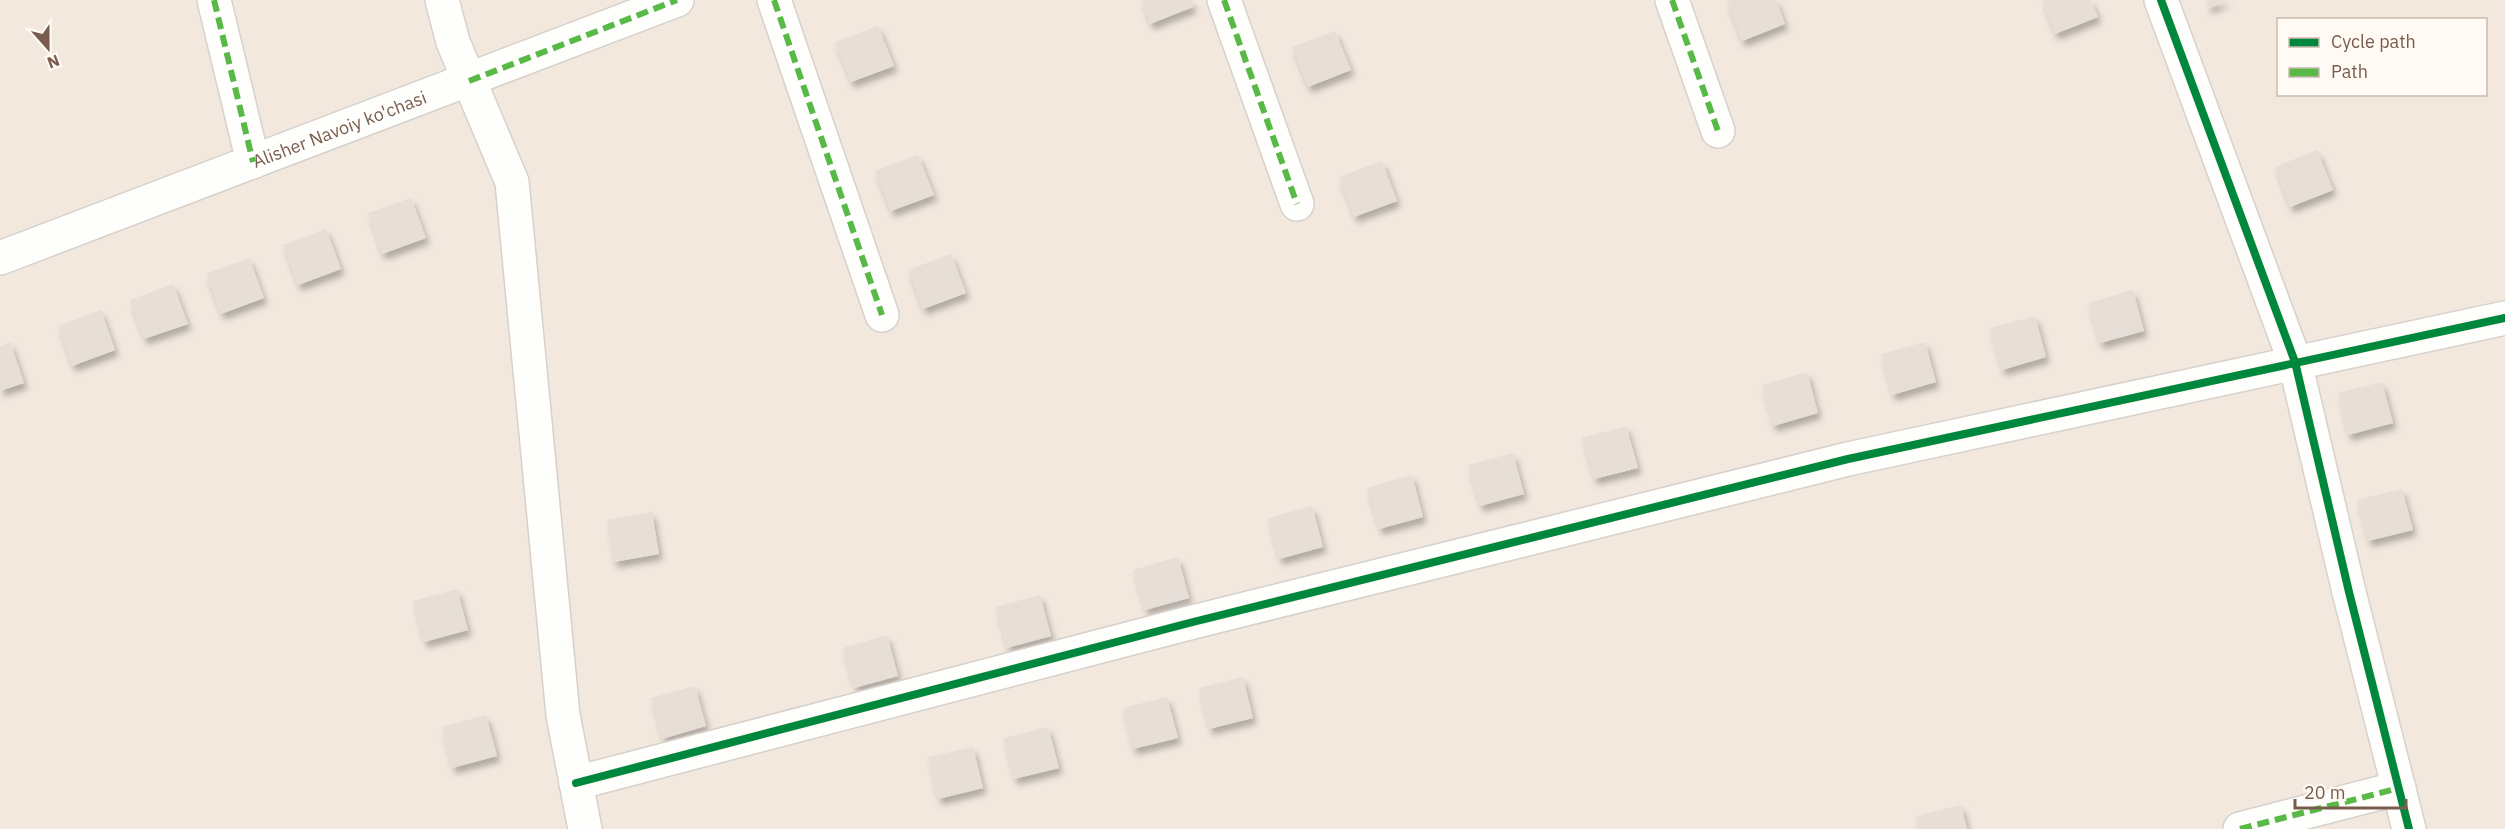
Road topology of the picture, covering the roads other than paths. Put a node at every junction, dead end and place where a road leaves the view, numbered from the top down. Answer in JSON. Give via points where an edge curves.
{"nodes":[{"id":1,"x":214,"y":0,"type":"edge"},
{"id":2,"x":442,"y":0,"type":"edge"},
{"id":3,"x":677,"y":0,"type":"edge"},
{"id":4,"x":774,"y":0,"type":"edge"},
{"id":5,"x":1224,"y":0,"type":"edge"},
{"id":6,"x":1672,"y":0,"type":"edge"},
{"id":7,"x":2162,"y":0,"type":"edge"},
{"id":8,"x":469,"y":81,"type":"junction"},
{"id":9,"x":1718,"y":130,"type":"dead end"},
{"id":10,"x":253,"y":162,"type":"junction"},
{"id":11,"x":1297,"y":204,"type":"dead end"},
{"id":12,"x":0,"y":258,"type":"edge"},
{"id":13,"x":882,"y":315,"type":"dead end"},
{"id":14,"x":2505,"y":318,"type":"edge"},
{"id":15,"x":2295,"y":362,"type":"junction"},
{"id":16,"x":576,"y":783,"type":"junction"},
{"id":17,"x":2399,"y":788,"type":"junction"},
{"id":18,"x":585,"y":829,"type":"edge"},
{"id":19,"x":2240,"y":829,"type":"edge"},
{"id":20,"x":2409,"y":829,"type":"edge"}],
"edges":[{"from":1,"to":10,"type":"street"},
{"from":2,"to":8,"type":"street"},
{"from":3,"to":8,"type":"street","name":"Alisher Navoiy ko'chasi"},
{"from":4,"to":13,"type":"street"},
{"from":5,"to":11,"type":"street"},
{"from":6,"to":9,"type":"street"},
{"from":7,"to":15,"type":"street"},
{"from":8,"to":10,"type":"street","name":"Alisher Navoiy ko'chasi"},
{"from":8,"to":16,"type":"street","via":[[512,182],[563,715]]},
{"from":10,"to":12,"type":"street","name":"Alisher Navoiy ko'chasi"},
{"from":14,"to":15,"type":"street"},
{"from":15,"to":16,"type":"street","via":[[1848,459],[1193,622]]},
{"from":15,"to":17,"type":"street"},
{"from":16,"to":18,"type":"street"},
{"from":17,"to":19,"type":"street"},
{"from":17,"to":20,"type":"street"}]}
